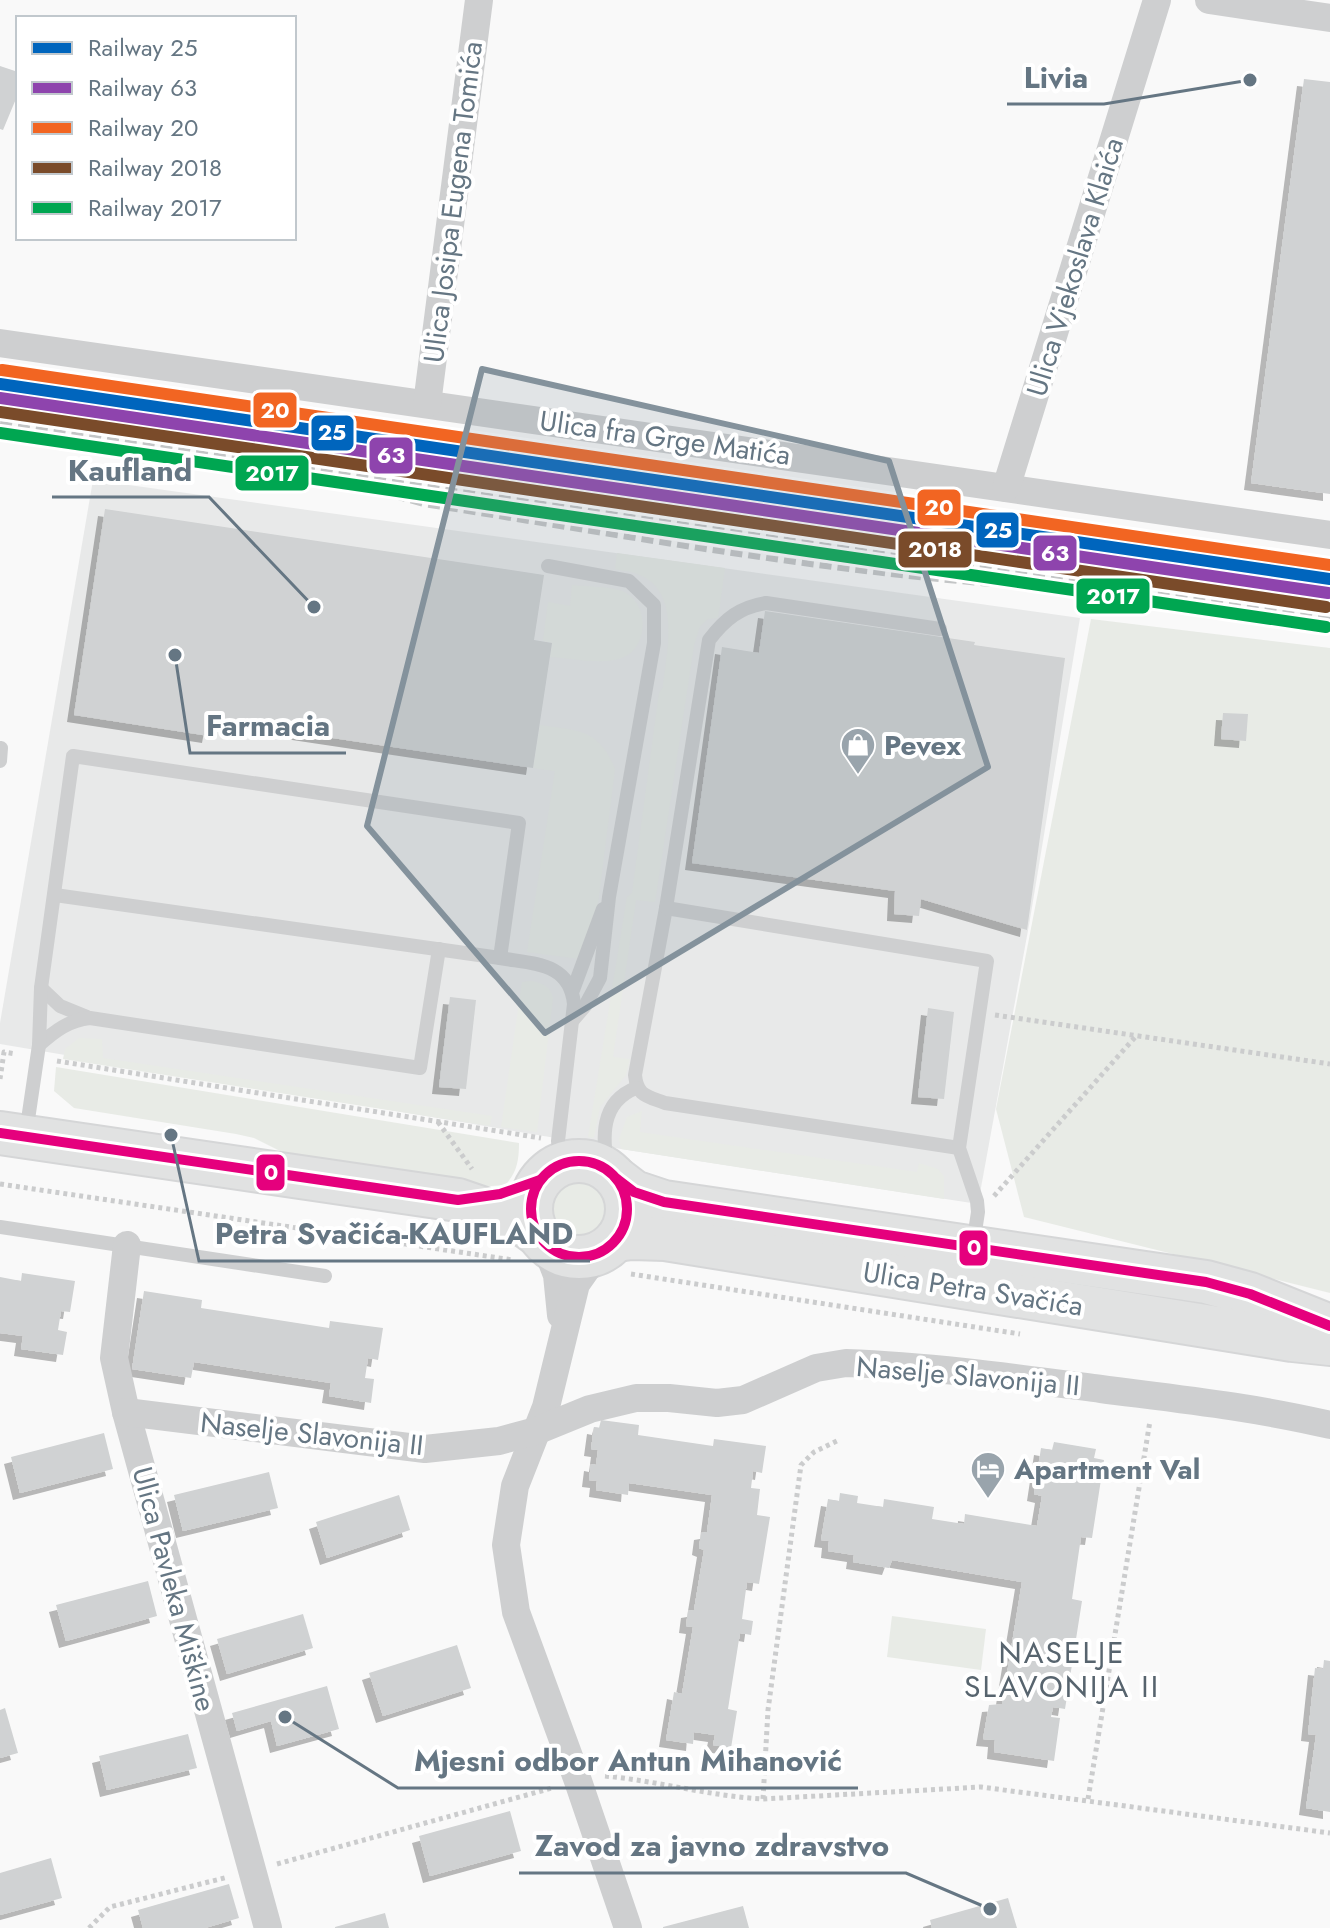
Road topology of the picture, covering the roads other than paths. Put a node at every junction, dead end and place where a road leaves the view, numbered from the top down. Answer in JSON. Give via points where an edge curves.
{"nodes":[{"id":1,"x":479,"y":0,"type":"edge"},
{"id":2,"x":1157,"y":0,"type":"edge"},
{"id":3,"x":1209,"y":0,"type":"edge"},
{"id":4,"x":1330,"y":18,"type":"edge"},
{"id":5,"x":0,"y":343,"type":"edge"},
{"id":6,"x":427,"y":404,"type":"junction"},
{"id":7,"x":1006,"y":488,"type":"junction"},
{"id":8,"x":1330,"y":535,"type":"edge"},
{"id":9,"x":548,"y":566,"type":"dead end"},
{"id":10,"x":940,"y":629,"type":"dead end"},
{"id":11,"x":1,"y":748,"type":"edge"},
{"id":12,"x":0,"y":761,"type":"edge"},
{"id":13,"x":55,"y":895,"type":"junction"},
{"id":14,"x":609,"y":897,"type":"junction"},
{"id":15,"x":666,"y":908,"type":"junction"},
{"id":16,"x":439,"y":949,"type":"junction"},
{"id":17,"x":500,"y":958,"type":"junction"},
{"id":18,"x":41,"y":988,"type":"junction"},
{"id":19,"x":573,"y":990,"type":"junction"},
{"id":20,"x":90,"y":1018,"type":"junction"},
{"id":21,"x":573,"y":1020,"type":"junction"},
{"id":22,"x":39,"y":1045,"type":"junction"},
{"id":23,"x":636,"y":1088,"type":"junction"},
{"id":24,"x":13,"y":1134,"type":"edge"},
{"id":25,"x":959,"y":1148,"type":"junction"},
{"id":26,"x":553,"y":1162,"type":"junction"},
{"id":27,"x":613,"y":1175,"type":"junction"},
{"id":28,"x":468,"y":1189,"type":"junction"},
{"id":29,"x":0,"y":1227,"type":"edge"},
{"id":30,"x":976,"y":1230,"type":"junction"},
{"id":31,"x":127,"y":1245,"type":"junction"},
{"id":32,"x":533,"y":1246,"type":"junction"},
{"id":33,"x":613,"y":1256,"type":"junction"},
{"id":34,"x":325,"y":1276,"type":"dead end"},
{"id":35,"x":1330,"y":1326,"type":"edge"},
{"id":36,"x":562,"y":1336,"type":"junction"},
{"id":37,"x":1330,"y":1344,"type":"edge"},
{"id":38,"x":126,"y":1412,"type":"junction"},
{"id":39,"x":1330,"y":1425,"type":"edge"},
{"id":40,"x":536,"y":1431,"type":"junction"},
{"id":41,"x":268,"y":1928,"type":"edge"},
{"id":42,"x":628,"y":1928,"type":"edge"}],
"edges":[{"from":1,"to":6,"type":"street","name":"Ulica Josipa Eugena Tomića"},
{"from":2,"to":7,"type":"street","name":"Ulica Vjekoslava Klaića"},
{"from":3,"to":4,"type":"street"},
{"from":5,"to":6,"type":"street","name":"Ulica fra Grge Matića"},
{"from":6,"to":7,"type":"street","name":"Ulica fra Grge Matića"},
{"from":7,"to":8,"type":"street","name":"Ulica fra Grge Matića"},
{"from":9,"to":14,"type":"lane","via":[[629,581],[654,605],[654,643]]},
{"from":10,"to":15,"type":"lane","via":[[766,603],[747,606],[722,622],[709,640]]},
{"from":11,"to":12,"type":"lane"},
{"from":13,"to":16,"type":"lane"},
{"from":13,"to":17,"type":"lane","via":[[73,756],[519,823]]},
{"from":13,"to":18,"type":"lane"},
{"from":14,"to":19,"type":"lane"},
{"from":14,"to":21,"type":"lane","via":[[600,978]]},
{"from":15,"to":23,"type":"lane"},
{"from":15,"to":25,"type":"lane","via":[[987,961]]},
{"from":16,"to":17,"type":"lane"},
{"from":16,"to":20,"type":"lane","via":[[420,1068]]},
{"from":17,"to":19,"type":"lane","via":[[543,965],[568,980]]},
{"from":18,"to":20,"type":"lane","via":[[60,1006]]},
{"from":18,"to":22,"type":"lane"},
{"from":19,"to":21,"type":"lane"},
{"from":20,"to":22,"type":"lane","via":[[76,1019]]},
{"from":21,"to":26,"type":"lane"},
{"from":22,"to":24,"type":"lane"},
{"from":23,"to":25,"type":"lane","via":[[665,1103]]},
{"from":23,"to":27,"type":"lane","via":[[610,1108],[604,1136]]},
{"from":24,"to":28,"type":"main road"},
{"from":25,"to":30,"type":"lane"},
{"from":26,"to":27,"type":"main road","via":[[586,1162]]},
{"from":26,"to":28,"type":"main road","via":[[505,1195],[485,1199]]},
{"from":26,"to":32,"type":"main road","via":[[533,1193]]},
{"from":27,"to":30,"type":"main road","name":"Ulica Petra Svačića","via":[[634,1192],[664,1202]]},
{"from":27,"to":33,"type":"main road","via":[[625,1193],[627,1210]]},
{"from":28,"to":32,"type":"main road","via":[[519,1221]]},
{"from":29,"to":31,"type":"lane"},
{"from":30,"to":35,"type":"main road","name":"Ulica Petra Svačića","via":[[1206,1282]]},
{"from":31,"to":34,"type":"lane"},
{"from":31,"to":38,"type":"street","name":"Ulica Pavleka Miškine","via":[[114,1358]]},
{"from":32,"to":33,"type":"main road","via":[[570,1257]]},
{"from":32,"to":36,"type":"street","via":[[559,1288]]},
{"from":33,"to":36,"type":"street","via":[[576,1284]]},
{"from":33,"to":37,"type":"main road","name":"Ulica Petra Svačića","via":[[632,1238],[665,1239]]},
{"from":36,"to":40,"type":"street"},
{"from":38,"to":40,"type":"street","name":"Naselje Slavonija II","via":[[425,1449]]},
{"from":38,"to":41,"type":"street","name":"Ulica Pavleka Miškine"},
{"from":39,"to":40,"type":"street","name":"Naselje Slavonija II","via":[[1278,1413],[1031,1380],[846,1363],[816,1368],[743,1400],[636,1398]]},
{"from":40,"to":42,"type":"street","via":[[508,1519],[508,1575],[516,1612]]}]}
